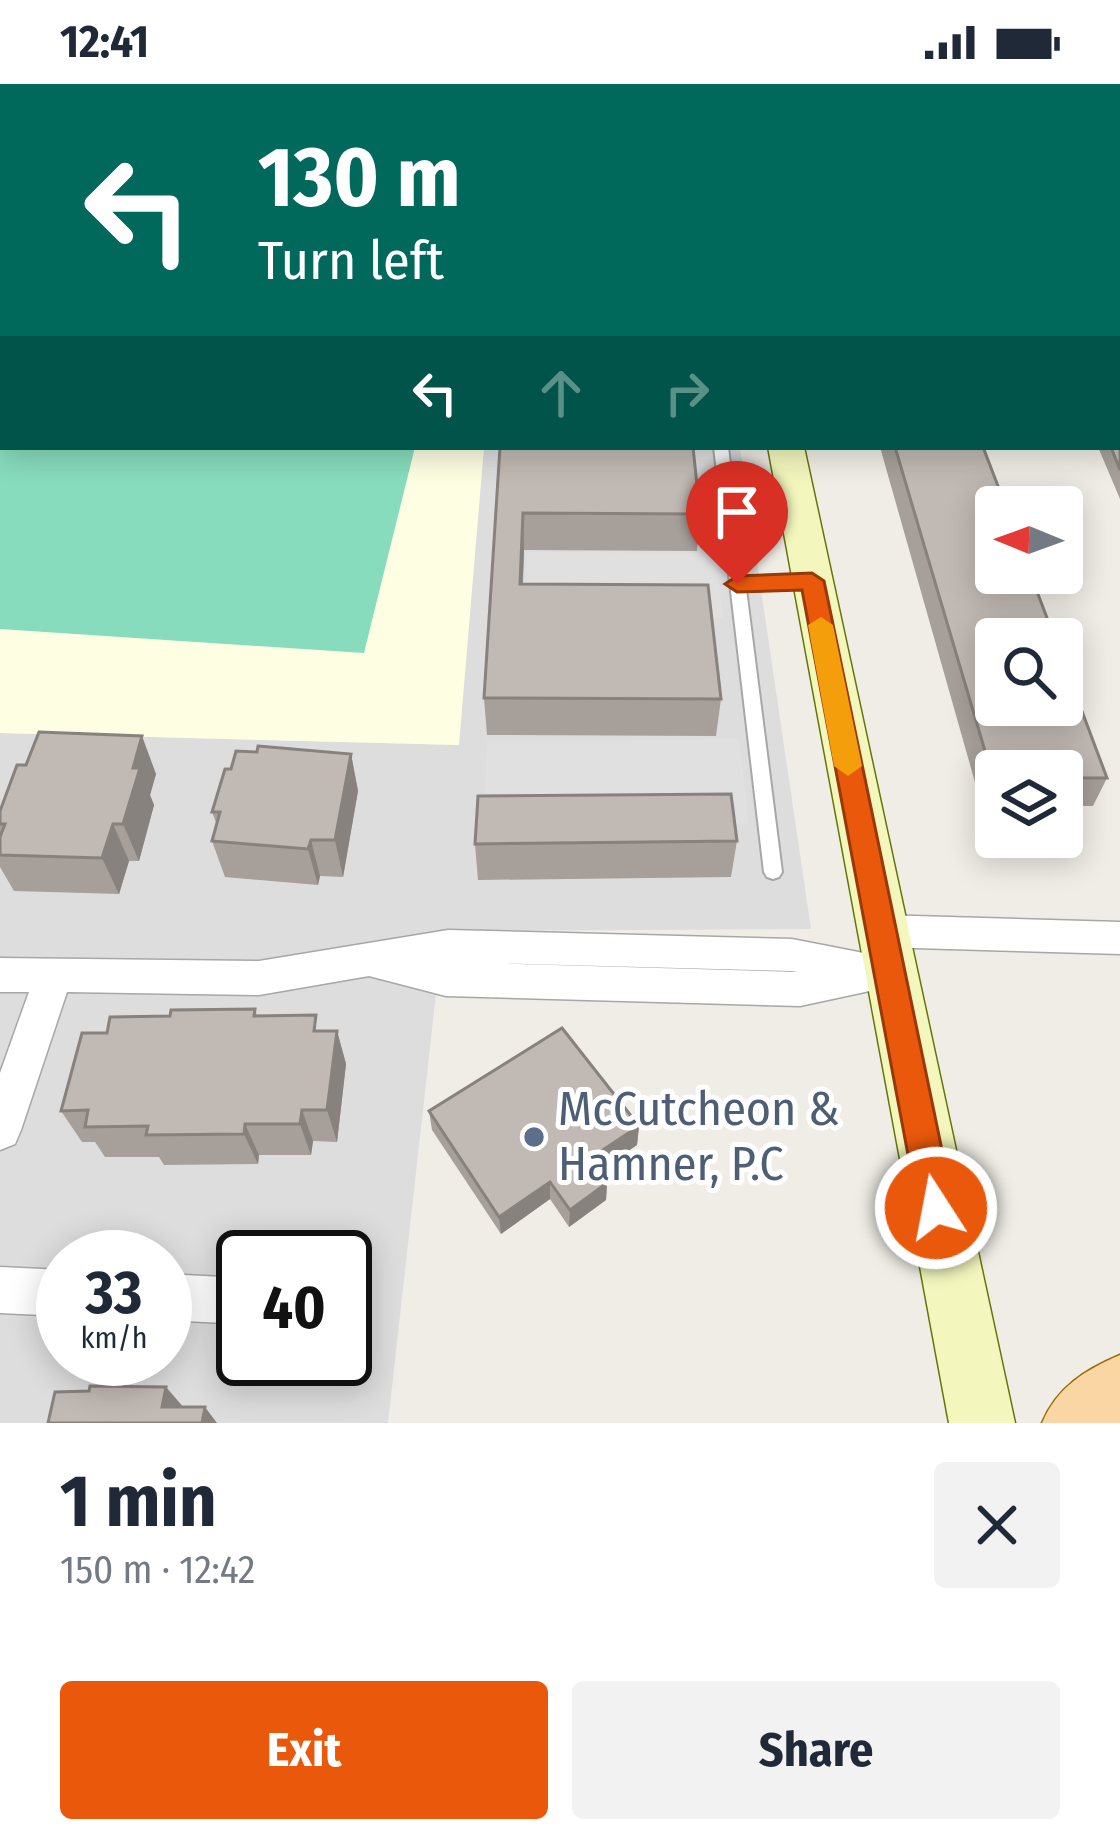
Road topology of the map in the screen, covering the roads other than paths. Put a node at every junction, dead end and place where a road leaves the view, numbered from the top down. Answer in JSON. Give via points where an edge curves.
{"nodes":[{"id":1,"x":721,"y":450,"type":"edge"},
{"id":2,"x":787,"y":450,"type":"edge"},
{"id":3,"x":812,"y":581,"type":"junction"},
{"id":4,"x":737,"y":584,"type":"junction"},
{"id":5,"x":773,"y":872,"type":"dead end"},
{"id":6,"x":1120,"y":938,"type":"edge"},
{"id":7,"x":885,"y":953,"type":"junction"},
{"id":8,"x":0,"y":975,"type":"edge"},
{"id":9,"x":54,"y":976,"type":"junction"},
{"id":10,"x":0,"y":1130,"type":"edge"},
{"id":11,"x":0,"y":1290,"type":"edge"},
{"id":12,"x":36,"y":1292,"type":"edge"},
{"id":13,"x":1120,"y":1392,"type":"edge"},
{"id":14,"x":982,"y":1423,"type":"edge"},
{"id":15,"x":1079,"y":1423,"type":"edge"}],
"edges":[{"from":1,"to":4,"type":"lane"},
{"from":2,"to":3,"type":"street"},
{"from":3,"to":4,"type":"lane"},
{"from":3,"to":7,"type":"street"},
{"from":4,"to":5,"type":"lane"},
{"from":6,"to":7,"type":"street"},
{"from":7,"to":9,"type":"street","via":[[800,989],[446,979],[366,960],[260,978]]},
{"from":7,"to":14,"type":"street"},
{"from":8,"to":9,"type":"street"},
{"from":9,"to":10,"type":"street"},
{"from":11,"to":12,"type":"street"},
{"from":13,"to":15,"type":"main road"}]}
